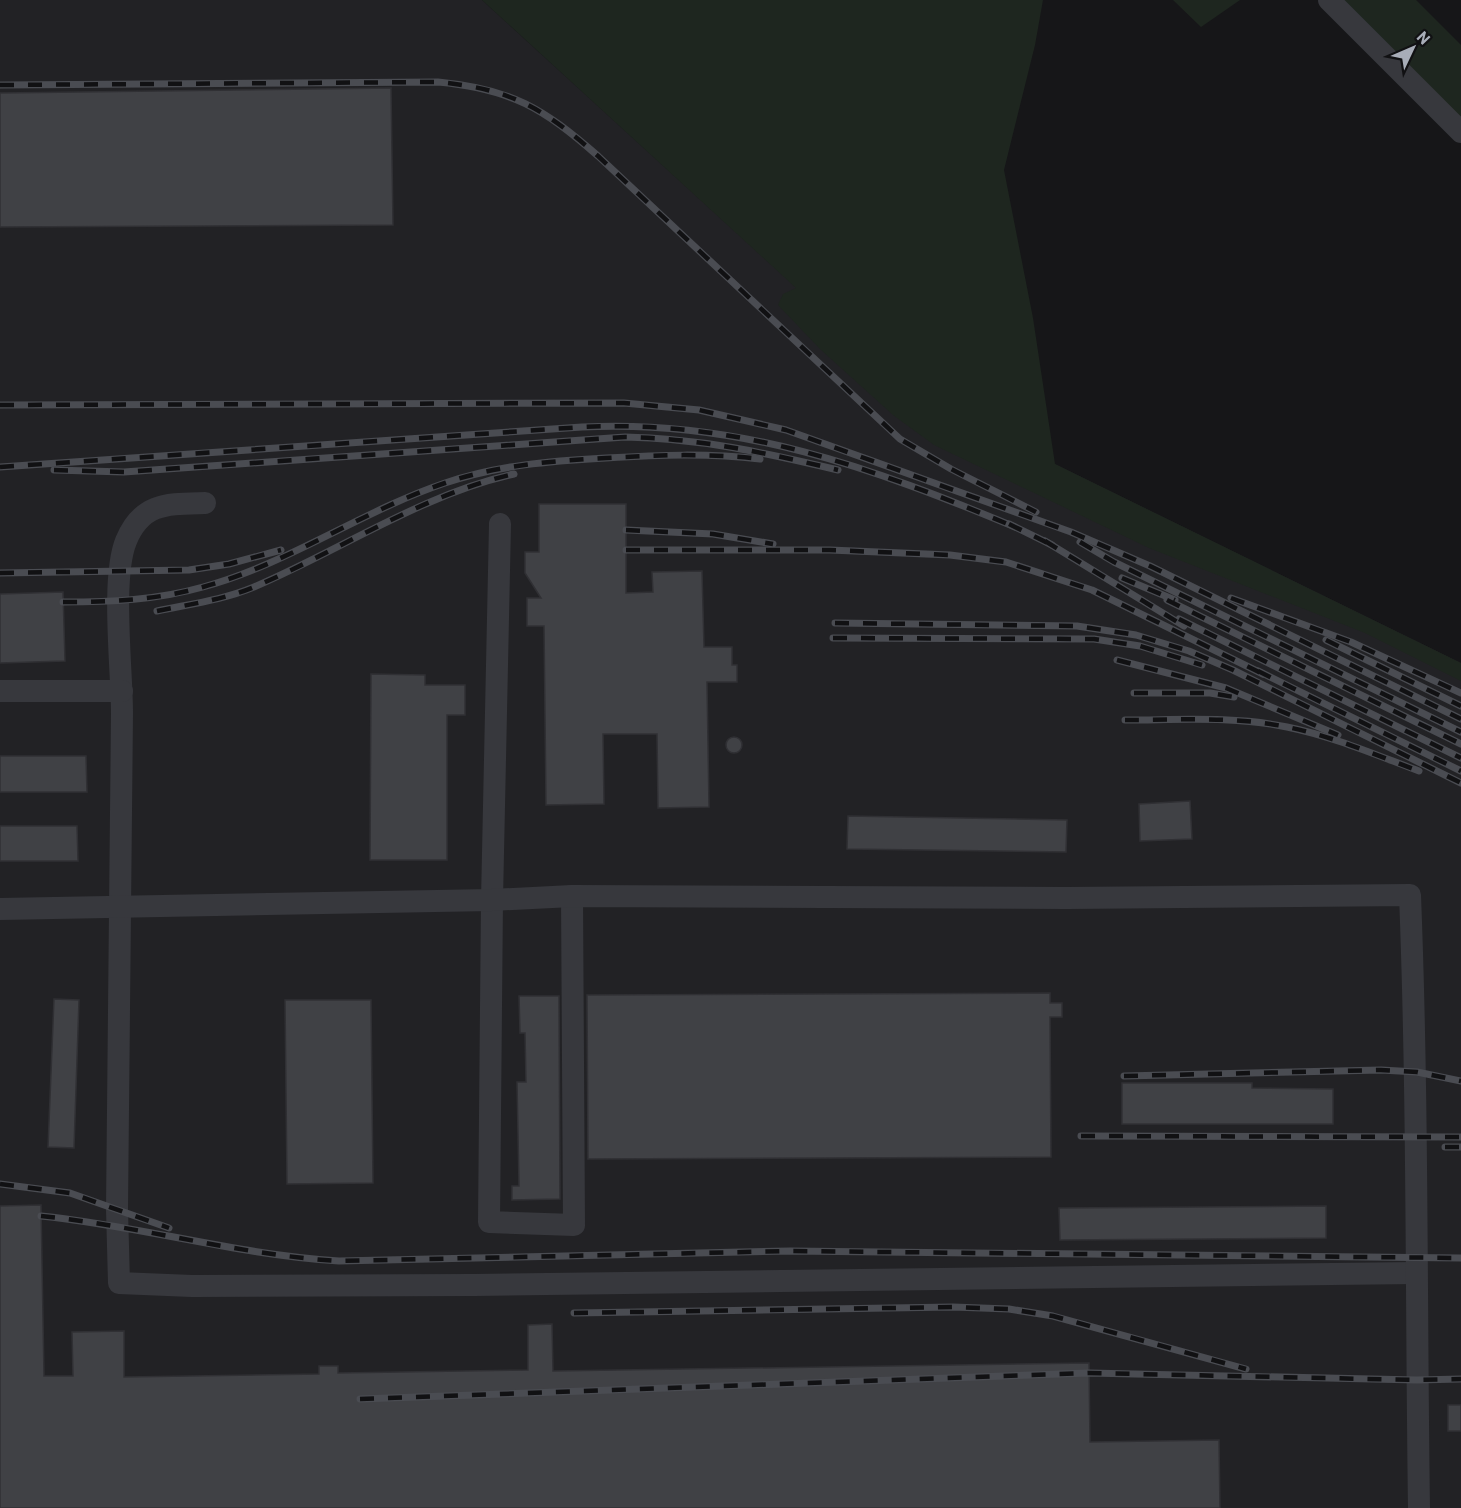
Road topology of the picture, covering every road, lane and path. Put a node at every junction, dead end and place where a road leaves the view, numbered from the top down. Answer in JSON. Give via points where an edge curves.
{"nodes":[{"id":1,"x":1329,"y":0,"type":"edge"},
{"id":2,"x":1461,"y":132,"type":"edge"},
{"id":3,"x":205,"y":503,"type":"dead end"},
{"id":4,"x":500,"y":524,"type":"dead end"},
{"id":5,"x":0,"y":691,"type":"edge"},
{"id":6,"x":122,"y":691,"type":"junction"},
{"id":7,"x":572,"y":896,"type":"junction"},
{"id":8,"x":492,"y":900,"type":"junction"},
{"id":9,"x":122,"y":907,"type":"junction"},
{"id":10,"x":0,"y":909,"type":"edge"},
{"id":11,"x":1416,"y":1274,"type":"junction"},
{"id":12,"x":1419,"y":1508,"type":"edge"}],
"edges":[{"from":1,"to":2,"type":"street"},
{"from":3,"to":6,"type":"street","via":[[156,507],[137,522],[126,541],[119,601]]},
{"from":4,"to":8,"type":"street"},
{"from":5,"to":6,"type":"street"},
{"from":6,"to":9,"type":"street"},
{"from":7,"to":8,"type":"street"},
{"from":7,"to":8,"type":"street","via":[[574,1225],[489,1222]]},
{"from":7,"to":11,"type":"street","via":[[1410,895],[1417,1072]]},
{"from":8,"to":9,"type":"street"},
{"from":9,"to":10,"type":"street"},
{"from":9,"to":11,"type":"street","via":[[119,1283],[463,1285]]},
{"from":11,"to":12,"type":"street"}]}
